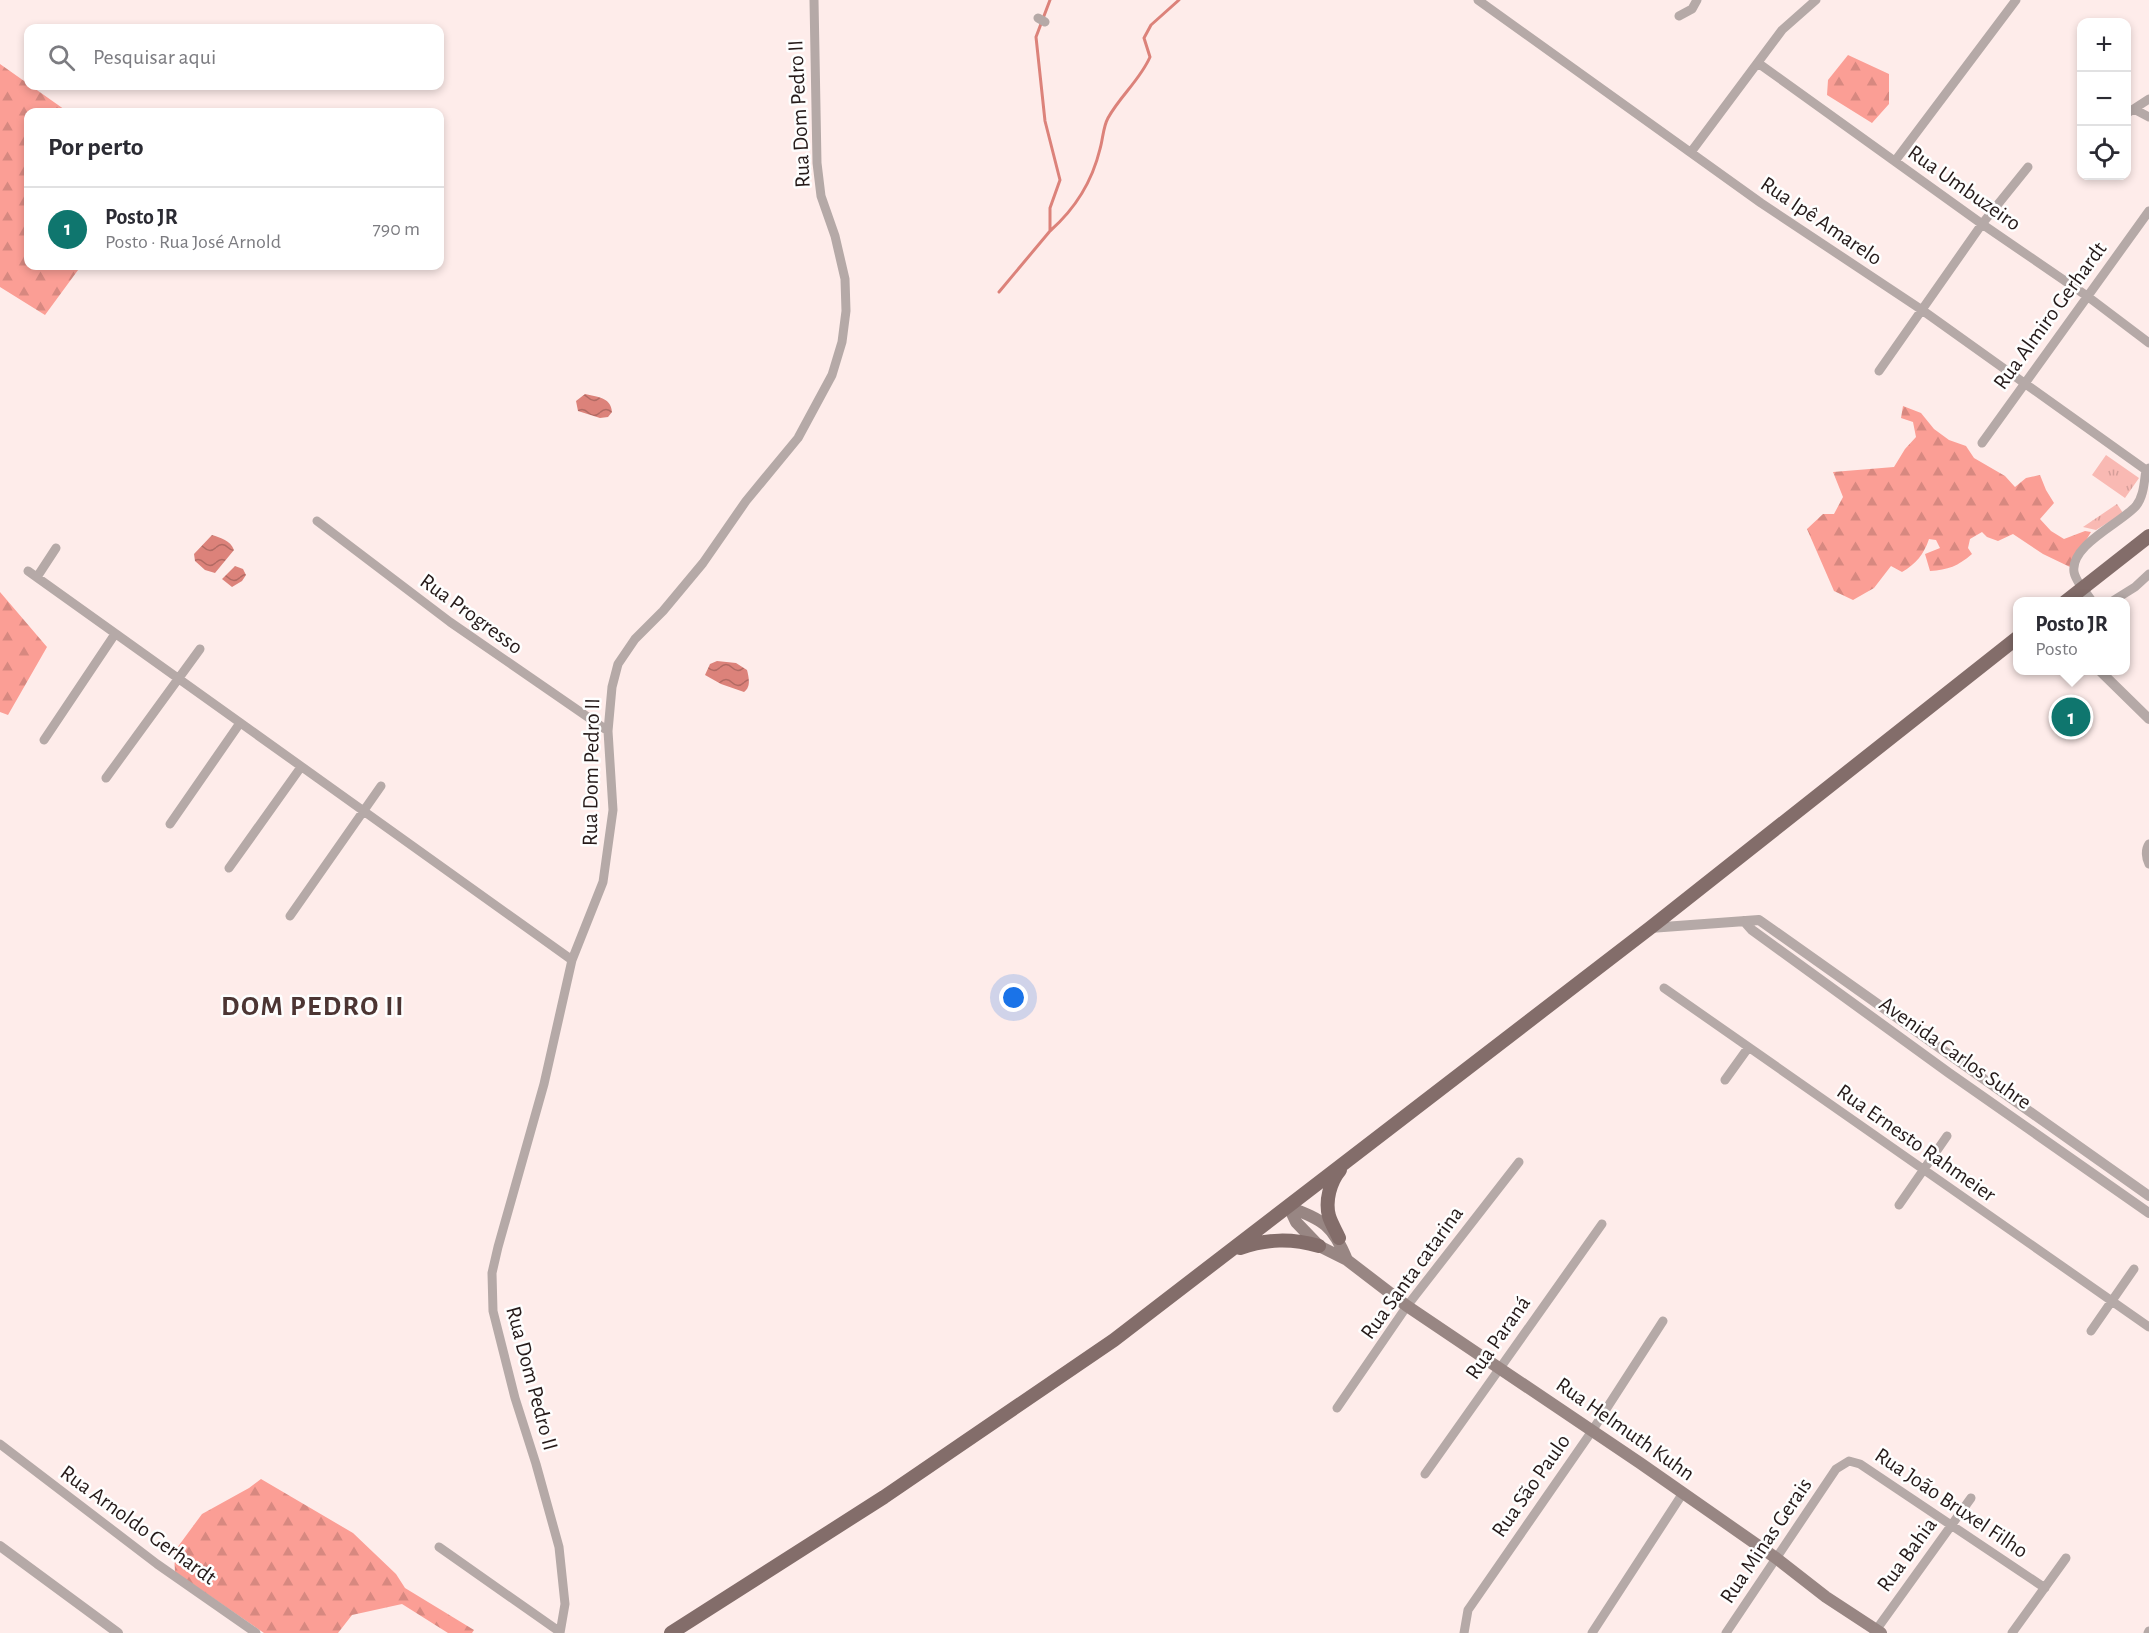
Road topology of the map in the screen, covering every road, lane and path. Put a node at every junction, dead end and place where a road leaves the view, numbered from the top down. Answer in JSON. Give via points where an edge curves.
{"nodes":[{"id":1,"x":814,"y":0,"type":"edge"},
{"id":2,"x":1478,"y":0,"type":"edge"},
{"id":3,"x":1696,"y":0,"type":"edge"},
{"id":4,"x":1816,"y":0,"type":"edge"},
{"id":5,"x":2016,"y":0,"type":"edge"},
{"id":6,"x":1679,"y":16,"type":"dead end"},
{"id":7,"x":1758,"y":63,"type":"junction"},
{"id":8,"x":2149,"y":99,"type":"edge"},
{"id":9,"x":2131,"y":110,"type":"edge"},
{"id":10,"x":2131,"y":111,"type":"edge"},
{"id":11,"x":2149,"y":117,"type":"edge"},
{"id":12,"x":1691,"y":152,"type":"junction"},
{"id":13,"x":1895,"y":161,"type":"junction"},
{"id":14,"x":2028,"y":167,"type":"dead end"},
{"id":15,"x":2149,"y":211,"type":"edge"},
{"id":16,"x":1982,"y":224,"type":"junction"},
{"id":17,"x":2087,"y":296,"type":"junction"},
{"id":18,"x":1922,"y":310,"type":"junction"},
{"id":19,"x":2149,"y":343,"type":"edge"},
{"id":20,"x":1879,"y":371,"type":"dead end"},
{"id":21,"x":2025,"y":382,"type":"junction"},
{"id":22,"x":1982,"y":443,"type":"dead end"},
{"id":23,"x":2148,"y":469,"type":"edge"},
{"id":24,"x":317,"y":521,"type":"dead end"},
{"id":25,"x":2149,"y":537,"type":"edge"},
{"id":26,"x":56,"y":548,"type":"dead end"},
{"id":27,"x":28,"y":571,"type":"dead end"},
{"id":28,"x":2149,"y":574,"type":"edge"},
{"id":29,"x":37,"y":577,"type":"junction"},
{"id":30,"x":2082,"y":588,"type":"junction"},
{"id":31,"x":2071,"y":597,"type":"edge"},
{"id":32,"x":2088,"y":597,"type":"edge"},
{"id":33,"x":2119,"y":597,"type":"edge"},
{"id":34,"x":115,"y":634,"type":"junction"},
{"id":35,"x":2013,"y":641,"type":"edge"},
{"id":36,"x":200,"y":649,"type":"dead end"},
{"id":37,"x":2104,"y":675,"type":"edge"},
{"id":38,"x":178,"y":679,"type":"junction"},
{"id":39,"x":2149,"y":719,"type":"edge"},
{"id":40,"x":240,"y":723,"type":"junction"},
{"id":41,"x":608,"y":731,"type":"junction"},
{"id":42,"x":44,"y":740,"type":"dead end"},
{"id":43,"x":301,"y":766,"type":"junction"},
{"id":44,"x":106,"y":778,"type":"dead end"},
{"id":45,"x":381,"y":786,"type":"dead end"},
{"id":46,"x":364,"y":811,"type":"junction"},
{"id":47,"x":170,"y":824,"type":"dead end"},
{"id":48,"x":2149,"y":844,"type":"edge"},
{"id":49,"x":2149,"y":864,"type":"edge"},
{"id":50,"x":229,"y":868,"type":"dead end"},
{"id":51,"x":290,"y":916,"type":"dead end"},
{"id":52,"x":1744,"y":921,"type":"junction"},
{"id":53,"x":1650,"y":928,"type":"junction"},
{"id":54,"x":572,"y":960,"type":"junction"},
{"id":55,"x":1664,"y":988,"type":"dead end"},
{"id":56,"x":1748,"y":1047,"type":"junction"},
{"id":57,"x":1725,"y":1080,"type":"dead end"},
{"id":58,"x":1988,"y":1083,"type":"junction"},
{"id":59,"x":1980,"y":1094,"type":"junction"},
{"id":60,"x":1947,"y":1136,"type":"dead end"},
{"id":61,"x":1348,"y":1161,"type":"junction"},
{"id":62,"x":1519,"y":1162,"type":"dead end"},
{"id":63,"x":1922,"y":1170,"type":"junction"},
{"id":64,"x":2149,"y":1196,"type":"edge"},
{"id":65,"x":1899,"y":1205,"type":"dead end"},
{"id":66,"x":1289,"y":1207,"type":"junction"},
{"id":67,"x":2149,"y":1213,"type":"edge"},
{"id":68,"x":1602,"y":1224,"type":"dead end"},
{"id":69,"x":1339,"y":1238,"type":"junction"},
{"id":70,"x":1319,"y":1246,"type":"junction"},
{"id":71,"x":1221,"y":1256,"type":"junction"},
{"id":72,"x":1347,"y":1260,"type":"junction"},
{"id":73,"x":2134,"y":1269,"type":"dead end"},
{"id":74,"x":2112,"y":1302,"type":"junction"},
{"id":75,"x":1407,"y":1306,"type":"junction"},
{"id":76,"x":1663,"y":1321,"type":"dead end"},
{"id":77,"x":2149,"y":1327,"type":"edge"},
{"id":78,"x":2091,"y":1331,"type":"dead end"},
{"id":79,"x":1500,"y":1367,"type":"junction"},
{"id":80,"x":1337,"y":1408,"type":"dead end"},
{"id":81,"x":1592,"y":1431,"type":"junction"},
{"id":82,"x":0,"y":1444,"type":"edge"},
{"id":83,"x":1836,"y":1469,"type":"joint"},
{"id":84,"x":1425,"y":1474,"type":"dead end"},
{"id":85,"x":1683,"y":1493,"type":"junction"},
{"id":86,"x":1971,"y":1498,"type":"dead end"},
{"id":87,"x":1952,"y":1524,"type":"junction"},
{"id":88,"x":0,"y":1546,"type":"edge"},
{"id":89,"x":439,"y":1547,"type":"dead end"},
{"id":90,"x":1776,"y":1558,"type":"junction"},
{"id":91,"x":2066,"y":1558,"type":"dead end"},
{"id":92,"x":2044,"y":1588,"type":"junction"},
{"id":93,"x":1877,"y":1632,"type":"edge"},
{"id":94,"x":118,"y":1633,"type":"edge"},
{"id":95,"x":256,"y":1633,"type":"edge"},
{"id":96,"x":560,"y":1633,"type":"edge"},
{"id":97,"x":671,"y":1633,"type":"edge"},
{"id":98,"x":1464,"y":1633,"type":"edge"},
{"id":99,"x":1592,"y":1633,"type":"edge"},
{"id":100,"x":1726,"y":1633,"type":"edge"},
{"id":101,"x":2012,"y":1633,"type":"edge"}],
"edges":[{"from":1,"to":41,"type":"street","name":"Rua Dom Pedro II","via":[[817,163],[821,196],[845,279],[842,342],[832,375],[798,438],[746,501],[703,563],[634,639],[618,664]]},
{"from":2,"to":12,"type":"street","name":"Rua Ipê Amarelo"},
{"from":3,"to":6,"type":"street","via":[[1692,9]]},
{"from":4,"to":7,"type":"street","via":[[1782,30]]},
{"from":5,"to":13,"type":"street"},
{"from":7,"to":12,"type":"street"},
{"from":7,"to":13,"type":"street","name":"Rua Umbuzeiro"},
{"from":8,"to":9,"type":"street"},
{"from":10,"to":11,"type":"street"},
{"from":12,"to":18,"type":"street","name":"Rua Ipê Amarelo"},
{"from":13,"to":16,"type":"street","name":"Rua Umbuzeiro"},
{"from":14,"to":16,"type":"street"},
{"from":15,"to":17,"type":"street","name":"Rua Almiro Gerhardt"},
{"from":16,"to":17,"type":"street","name":"Rua Umbuzeiro"},
{"from":16,"to":18,"type":"street"},
{"from":17,"to":19,"type":"street","name":"Rua Umbuzeiro"},
{"from":17,"to":21,"type":"street","name":"Rua Almiro Gerhardt"},
{"from":18,"to":20,"type":"street"},
{"from":18,"to":21,"type":"street","name":"Rua Ipê Amarelo"},
{"from":21,"to":22,"type":"street","name":"Rua Almiro Gerhardt"},
{"from":21,"to":23,"type":"street","name":"Rua Ipê Amarelo"},
{"from":23,"to":30,"type":"street","via":[[2143,493],[2135,507],[2078,555],[2073,568]]},
{"from":24,"to":41,"type":"street","name":"Rua Progresso","via":[[450,621]]},
{"from":25,"to":30,"type":"main road"},
{"from":26,"to":29,"type":"street"},
{"from":27,"to":29,"type":"street"},
{"from":28,"to":33,"type":"street"},
{"from":29,"to":34,"type":"street"},
{"from":30,"to":31,"type":"main road"},
{"from":30,"to":32,"type":"street"},
{"from":34,"to":38,"type":"street"},
{"from":34,"to":42,"type":"street"},
{"from":35,"to":53,"type":"main road"},
{"from":36,"to":38,"type":"street"},
{"from":37,"to":39,"type":"street"},
{"from":38,"to":40,"type":"street"},
{"from":38,"to":44,"type":"street"},
{"from":40,"to":43,"type":"street"},
{"from":40,"to":47,"type":"street"},
{"from":41,"to":54,"type":"street","name":"Rua Dom Pedro II","via":[[613,810],[608,851],[603,882]]},
{"from":43,"to":46,"type":"street"},
{"from":43,"to":50,"type":"street"},
{"from":45,"to":46,"type":"street"},
{"from":46,"to":51,"type":"street"},
{"from":46,"to":54,"type":"street"},
{"from":48,"to":49,"type":"street"},
{"from":52,"to":53,"type":"street","name":"Avenida Carlos Suhre"},
{"from":52,"to":58,"type":"street","name":"Avenida Carlos Suhre","via":[[1759,920]]},
{"from":52,"to":59,"type":"street","name":"Avenida Carlos Suhre"},
{"from":53,"to":61,"type":"main road"},
{"from":54,"to":96,"type":"street","name":"Rua Dom Pedro II","via":[[544,1084],[492,1273],[493,1311],[559,1547],[565,1604]]},
{"from":55,"to":56,"type":"street","name":"Rua Ernesto Rahmeier"},
{"from":56,"to":57,"type":"street"},
{"from":56,"to":63,"type":"street","name":"Rua Ernesto Rahmeier"},
{"from":58,"to":59,"type":"street"},
{"from":58,"to":64,"type":"street","name":"Avenida Carlos Suhre"},
{"from":59,"to":67,"type":"street","name":"Avenida Carlos Suhre"},
{"from":60,"to":63,"type":"street"},
{"from":61,"to":66,"type":"main road"},
{"from":61,"to":69,"type":"main road","via":[[1335,1176],[1328,1195],[1328,1215]]},
{"from":62,"to":75,"type":"street","name":"Rua Santa catarina"},
{"from":63,"to":65,"type":"street"},
{"from":63,"to":74,"type":"street","name":"Rua Ernesto Rahmeier"},
{"from":66,"to":69,"type":"main road","via":[[1312,1216]]},
{"from":66,"to":70,"type":"main road","name":"Rua Helmuth Kuhn","via":[[1296,1222]]},
{"from":66,"to":71,"type":"main road"},
{"from":68,"to":79,"type":"street","name":"Rua Paraná"},
{"from":69,"to":72,"type":"main road"},
{"from":70,"to":71,"type":"main road","via":[[1301,1240],[1260,1242]]},
{"from":70,"to":72,"type":"main road","name":"Rua Helmuth Kuhn"},
{"from":71,"to":97,"type":"main road","via":[[1114,1340],[884,1497]]},
{"from":72,"to":75,"type":"main road","name":"Rua Helmuth Kuhn"},
{"from":73,"to":74,"type":"street"},
{"from":74,"to":77,"type":"street","name":"Rua Ernesto Rahmeier"},
{"from":74,"to":78,"type":"street"},
{"from":75,"to":79,"type":"main road","name":"Rua Helmuth Kuhn"},
{"from":75,"to":80,"type":"street","name":"Rua Santa catarina"},
{"from":76,"to":81,"type":"street","name":"Rua São Paulo"},
{"from":79,"to":81,"type":"main road","name":"Rua Helmuth Kuhn"},
{"from":79,"to":84,"type":"street","name":"Rua Paraná"},
{"from":81,"to":85,"type":"main road","name":"Rua Helmuth Kuhn"},
{"from":81,"to":98,"type":"street","name":"Rua São Paulo","via":[[1468,1610]]},
{"from":82,"to":95,"type":"street","name":"Rua Arnoldo Gerhardt"},
{"from":83,"to":87,"type":"street","name":"Rua João Bruxel Filho","via":[[1849,1461],[1860,1464]]},
{"from":83,"to":90,"type":"street","name":"Rua Minas Gerais"},
{"from":85,"to":90,"type":"main road","name":"Rua Helmuth Kuhn"},
{"from":85,"to":99,"type":"street"},
{"from":86,"to":87,"type":"street","name":"Rua Bahia"},
{"from":87,"to":92,"type":"street","name":"Rua João Bruxel Filho"},
{"from":87,"to":93,"type":"street","name":"Rua Bahia"},
{"from":88,"to":94,"type":"street"},
{"from":89,"to":96,"type":"street"},
{"from":90,"to":93,"type":"main road","name":"Rua Helmuth Kuhn"},
{"from":90,"to":100,"type":"street","name":"Rua Minas Gerais"},
{"from":91,"to":92,"type":"street"},
{"from":92,"to":101,"type":"street"}]}
